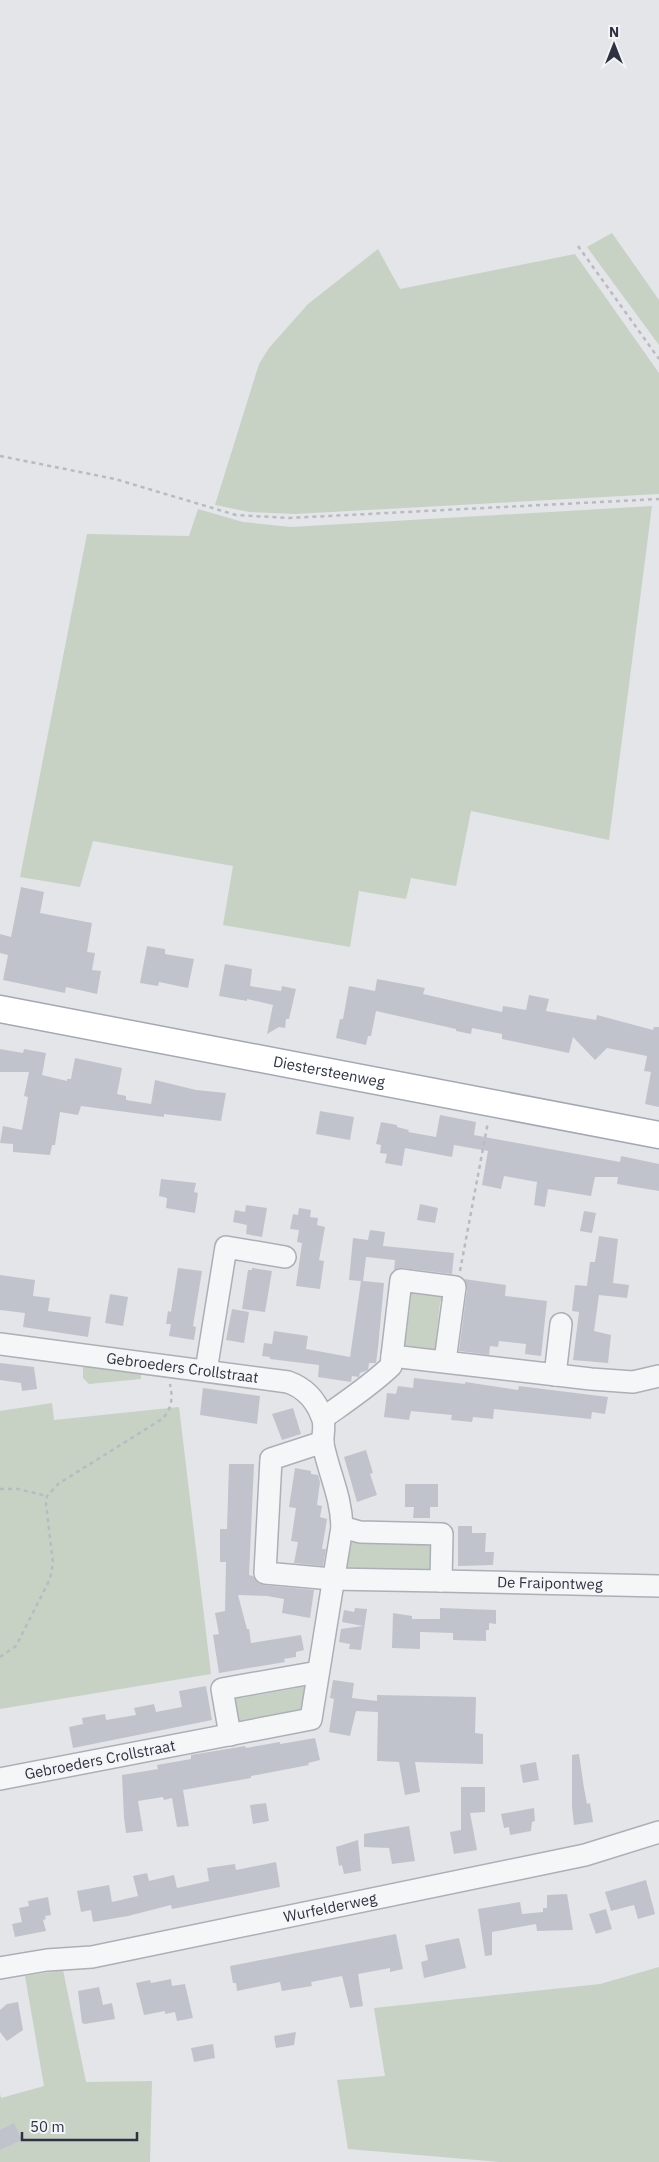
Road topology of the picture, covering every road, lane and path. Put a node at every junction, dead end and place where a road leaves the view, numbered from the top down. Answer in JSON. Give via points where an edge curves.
{"nodes":[{"id":1,"x":578,"y":246,"type":"dead end"},
{"id":2,"x":659,"y":359,"type":"edge"},
{"id":3,"x":0,"y":456,"type":"edge"},
{"id":4,"x":659,"y":499,"type":"edge"},
{"id":5,"x":0,"y":1009,"type":"edge"},
{"id":6,"x":492,"y":1103,"type":"junction"},
{"id":7,"x":659,"y":1135,"type":"edge"},
{"id":8,"x":285,"y":1256,"type":"dead end"},
{"id":9,"x":455,"y":1287,"type":"junction"},
{"id":10,"x":561,"y":1324,"type":"dead end"},
{"id":11,"x":0,"y":1344,"type":"edge"},
{"id":12,"x":392,"y":1356,"type":"junction"},
{"id":13,"x":445,"y":1361,"type":"junction"},
{"id":14,"x":167,"y":1366,"type":"junction"},
{"id":15,"x":206,"y":1371,"type":"junction"},
{"id":16,"x":555,"y":1375,"type":"junction"},
{"id":17,"x":659,"y":1376,"type":"edge"},
{"id":18,"x":323,"y":1418,"type":"junction"},
{"id":19,"x":323,"y":1442,"type":"junction"},
{"id":20,"x":0,"y":1489,"type":"edge"},
{"id":21,"x":47,"y":1496,"type":"junction"},
{"id":22,"x":342,"y":1527,"type":"junction"},
{"id":23,"x":332,"y":1578,"type":"junction"},
{"id":24,"x":442,"y":1581,"type":"junction"},
{"id":25,"x":659,"y":1586,"type":"edge"},
{"id":26,"x":0,"y":1657,"type":"edge"},
{"id":27,"x":318,"y":1672,"type":"junction"},
{"id":28,"x":230,"y":1735,"type":"junction"},
{"id":29,"x":0,"y":1779,"type":"edge"},
{"id":30,"x":659,"y":1832,"type":"edge"},
{"id":31,"x":0,"y":1968,"type":"edge"}],
"edges":[{"from":1,"to":2,"type":"path"},
{"from":3,"to":4,"type":"path","via":[[115,479],[236,515],[289,518]]},
{"from":5,"to":6,"type":"main road","name":"Diestersteenweg"},
{"from":6,"to":7,"type":"main road","name":"Diestersteenweg"},
{"from":6,"to":9,"type":"path"},
{"from":8,"to":15,"type":"street","via":[[226,1247]]},
{"from":9,"to":12,"type":"street","via":[[401,1280]]},
{"from":9,"to":13,"type":"street"},
{"from":10,"to":16,"type":"street"},
{"from":11,"to":14,"type":"street","name":"Gebroeders Crollstraat"},
{"from":12,"to":13,"type":"street"},
{"from":12,"to":18,"type":"street","via":[[391,1366],[386,1371]]},
{"from":13,"to":16,"type":"street"},
{"from":14,"to":15,"type":"street","name":"Gebroeders Crollstraat"},
{"from":14,"to":21,"type":"path","via":[[172,1395],[170,1412],[58,1484]]},
{"from":15,"to":18,"type":"street","name":"Gebroeders Crollstraat","via":[[299,1386],[307,1391]]},
{"from":16,"to":17,"type":"street","via":[[633,1382]]},
{"from":18,"to":19,"type":"street","name":"Gebroeders Crollstraat"},
{"from":19,"to":22,"type":"street","name":"Gebroeders Crollstraat","via":[[342,1506]]},
{"from":19,"to":23,"type":"street","via":[[271,1459],[265,1573]]},
{"from":20,"to":21,"type":"path","via":[[18,1489]]},
{"from":21,"to":26,"type":"path","via":[[53,1563],[50,1579],[16,1646]]},
{"from":22,"to":23,"type":"street","name":"Gebroeders Crollstraat"},
{"from":22,"to":24,"type":"street","via":[[360,1532],[442,1534]]},
{"from":23,"to":24,"type":"street","name":"De Fraipontweg"},
{"from":23,"to":27,"type":"street","name":"Gebroeders Crollstraat"},
{"from":24,"to":25,"type":"street","name":"De Fraipontweg"},
{"from":27,"to":28,"type":"street","name":"Gebroeders Crollstraat","via":[[311,1719]]},
{"from":27,"to":28,"type":"street","via":[[222,1689]]},
{"from":28,"to":29,"type":"street","name":"Gebroeders Crollstraat"},
{"from":30,"to":31,"type":"street","name":"Wurfelderweg","via":[[585,1855],[92,1957]]}]}
